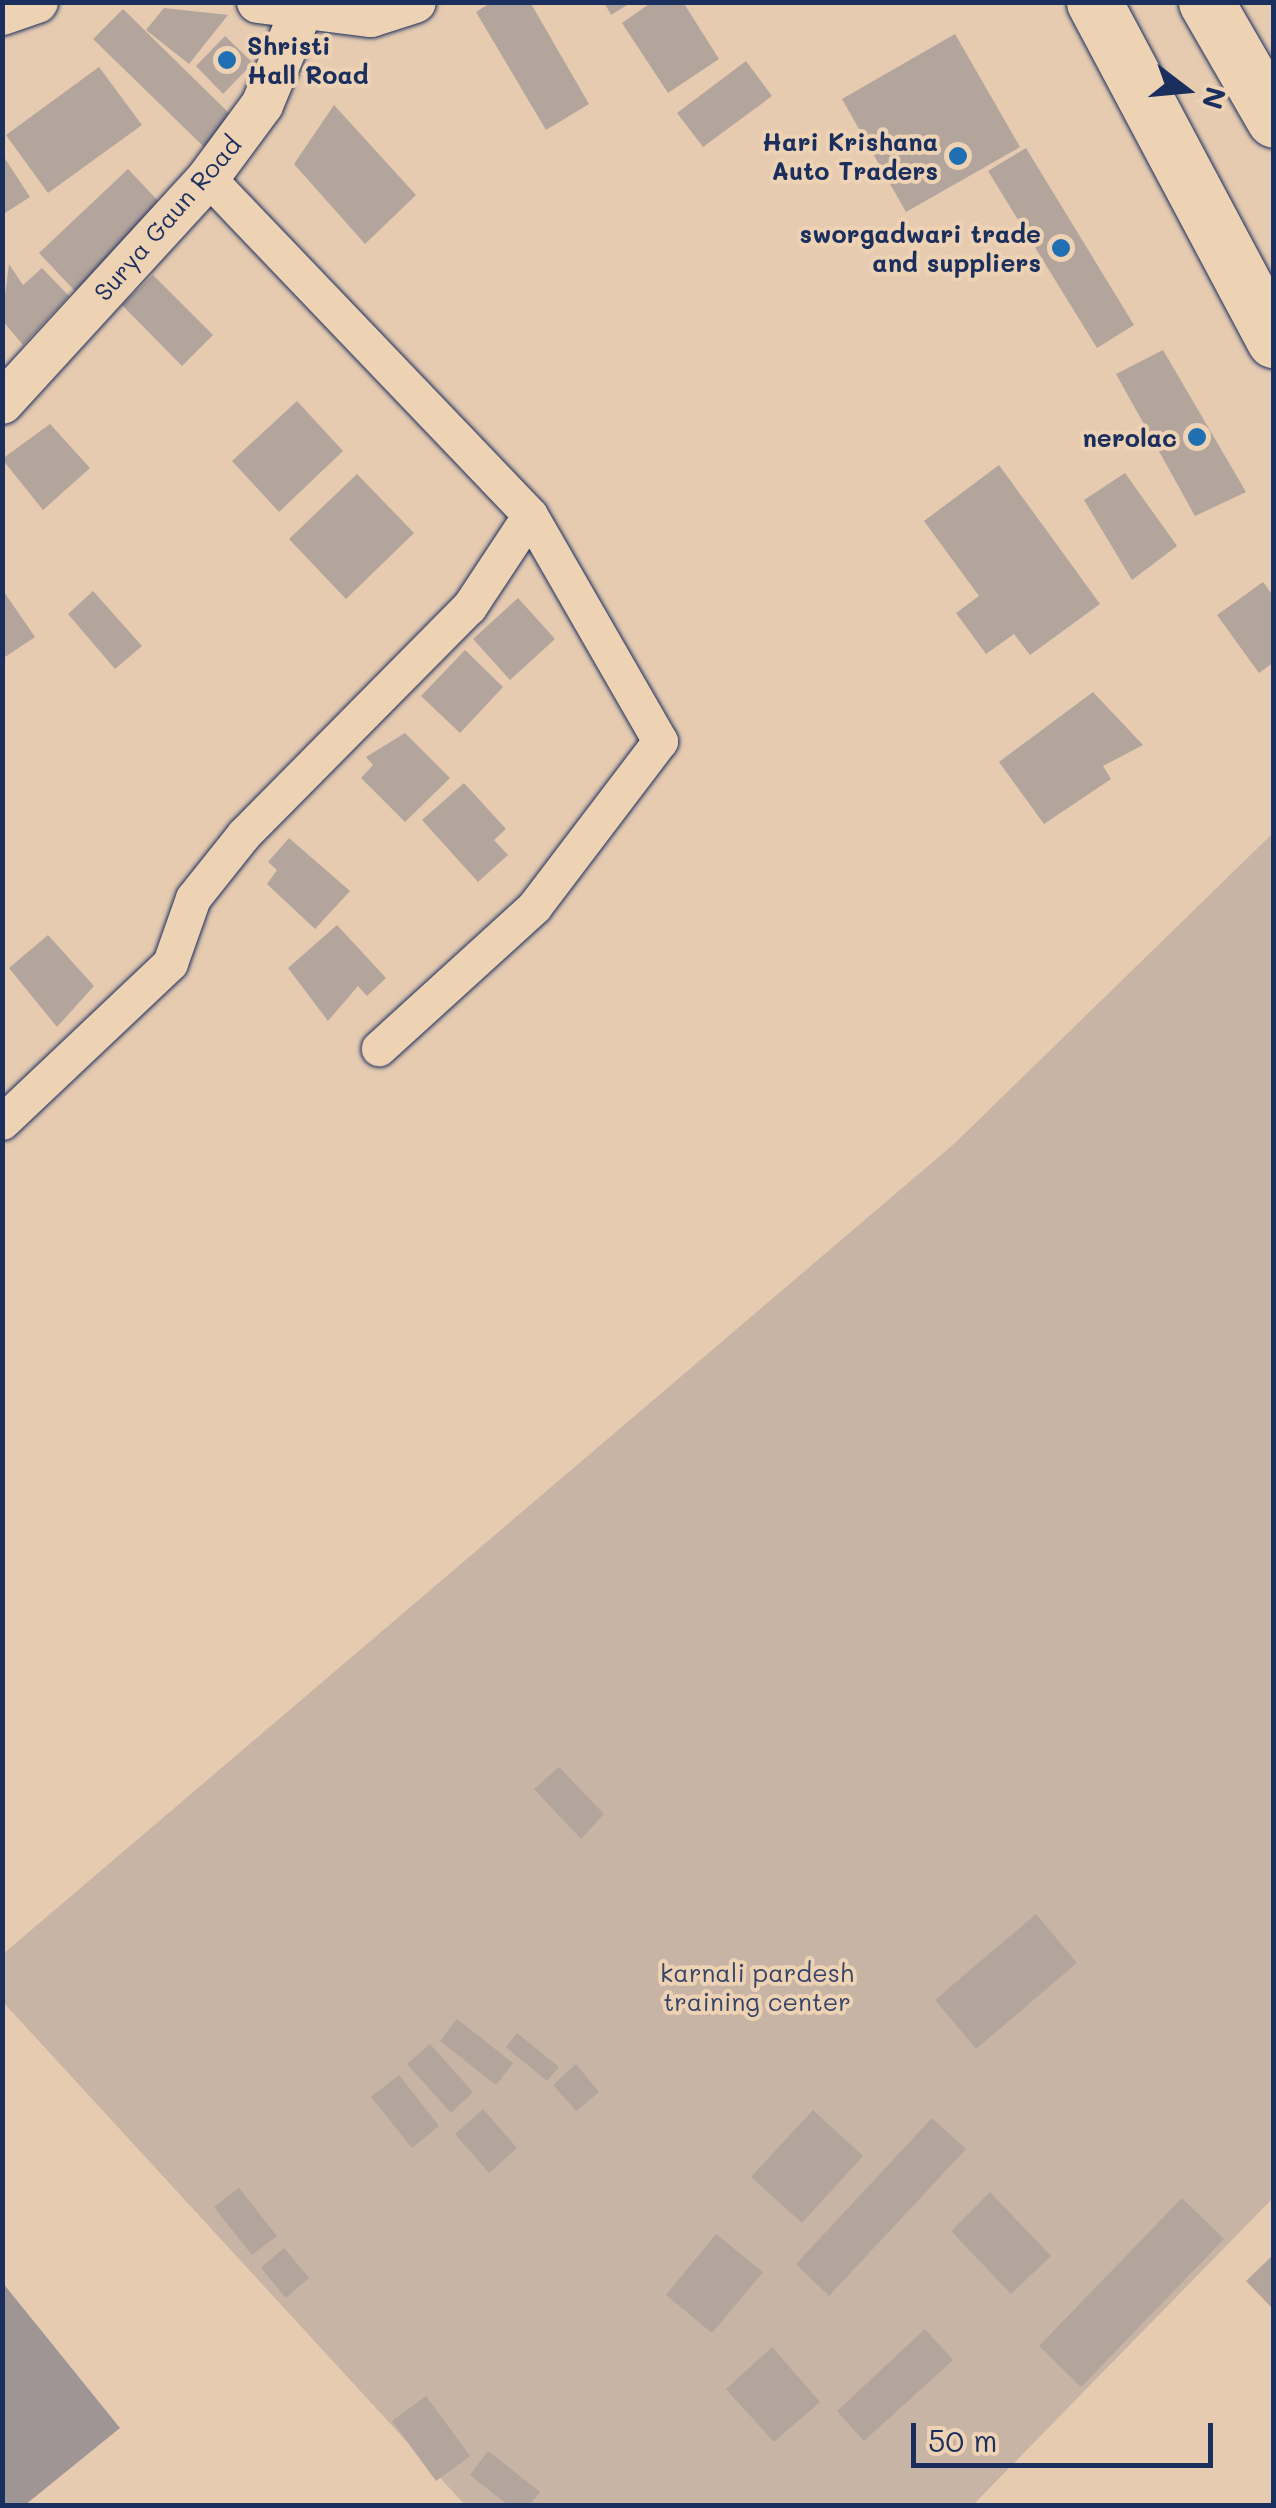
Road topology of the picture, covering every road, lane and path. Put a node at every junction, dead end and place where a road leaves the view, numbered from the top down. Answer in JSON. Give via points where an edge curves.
{"nodes":[{"id":1,"x":36,"y":2,"type":"edge"},
{"id":2,"x":258,"y":2,"type":"edge"},
{"id":3,"x":415,"y":2,"type":"edge"},
{"id":4,"x":1094,"y":2,"type":"edge"},
{"id":5,"x":1206,"y":2,"type":"edge"},
{"id":6,"x":2,"y":14,"type":"edge"},
{"id":7,"x":300,"y":14,"type":"junction"},
{"id":8,"x":1274,"y":120,"type":"edge"},
{"id":9,"x":208,"y":178,"type":"junction"},
{"id":10,"x":1274,"y":340,"type":"edge"},
{"id":11,"x":2,"y":403,"type":"edge"},
{"id":12,"x":530,"y":515,"type":"junction"},
{"id":13,"x":379,"y":1048,"type":"dead end"},
{"id":14,"x":2,"y":1122,"type":"edge"}],
"edges":[{"from":1,"to":6,"type":"street"},
{"from":2,"to":7,"type":"street"},
{"from":3,"to":7,"type":"street","via":[[371,16]]},
{"from":4,"to":10,"type":"highway"},
{"from":5,"to":8,"type":"highway"},
{"from":7,"to":9,"type":"street","name":"Surya Gaun Road","via":[[262,105]]},
{"from":9,"to":11,"type":"street","name":"Surya Gaun Road"},
{"from":9,"to":12,"type":"street"},
{"from":12,"to":13,"type":"street","via":[[660,741],[534,907]]},
{"from":12,"to":14,"type":"street","via":[[469,607],[244,834],[193,898],[170,963]]}]}
